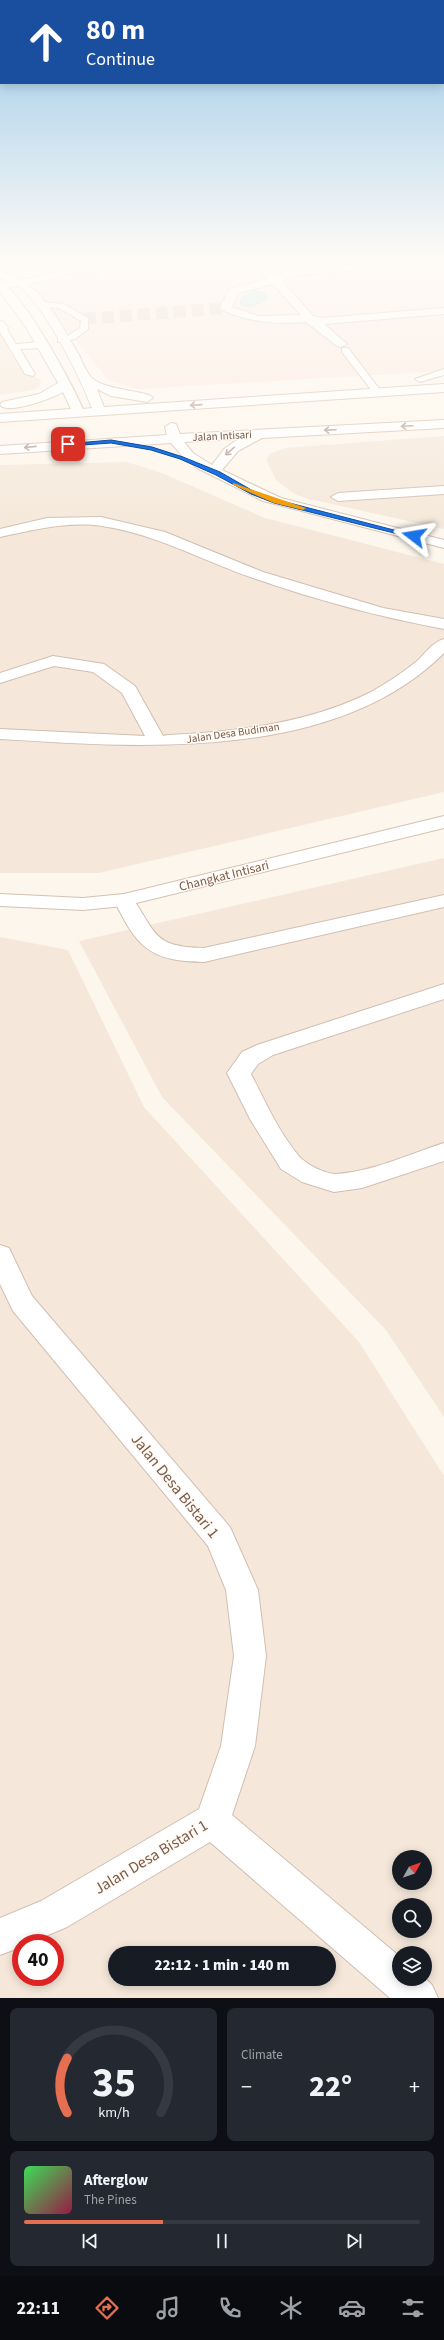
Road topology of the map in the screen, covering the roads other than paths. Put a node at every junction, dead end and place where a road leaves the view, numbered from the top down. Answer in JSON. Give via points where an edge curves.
{"nodes":[{"id":1,"x":18,"y":353,"type":"edge"},
{"id":2,"x":46,"y":353,"type":"edge"},
{"id":3,"x":70,"y":353,"type":"edge"},
{"id":4,"x":348,"y":353,"type":"edge"},
{"id":5,"x":444,"y":372,"type":"edge"},
{"id":6,"x":30,"y":374,"type":"dead end"},
{"id":7,"x":444,"y":378,"type":"edge"},
{"id":8,"x":420,"y":379,"type":"junction"},
{"id":9,"x":87,"y":380,"type":"junction"},
{"id":10,"x":64,"y":385,"type":"junction"},
{"id":11,"x":375,"y":387,"type":"junction"},
{"id":12,"x":444,"y":388,"type":"edge"},
{"id":13,"x":147,"y":398,"type":"junction"},
{"id":14,"x":3,"y":406,"type":"edge"},
{"id":15,"x":97,"y":406,"type":"junction"},
{"id":16,"x":77,"y":408,"type":"junction"},
{"id":17,"x":444,"y":412,"type":"edge"},
{"id":18,"x":0,"y":418,"type":"edge"},
{"id":19,"x":444,"y":424,"type":"edge"},
{"id":20,"x":202,"y":431,"type":"junction"},
{"id":21,"x":173,"y":433,"type":"junction"},
{"id":22,"x":275,"y":433,"type":"junction"},
{"id":23,"x":0,"y":439,"type":"edge"},
{"id":24,"x":111,"y":442,"type":"junction"},
{"id":25,"x":0,"y":450,"type":"edge"},
{"id":26,"x":215,"y":471,"type":"junction"},
{"id":27,"x":444,"y":490,"type":"edge"},
{"id":28,"x":338,"y":497,"type":"dead end"},
{"id":29,"x":0,"y":533,"type":"edge"},
{"id":30,"x":444,"y":544,"type":"edge"},
{"id":31,"x":444,"y":624,"type":"edge"},
{"id":32,"x":444,"y":644,"type":"edge"},
{"id":33,"x":0,"y":678,"type":"edge"},
{"id":34,"x":0,"y":734,"type":"edge"},
{"id":35,"x":157,"y":741,"type":"junction"},
{"id":36,"x":444,"y":822,"type":"edge"},
{"id":37,"x":0,"y":900,"type":"edge"},
{"id":38,"x":124,"y":900,"type":"junction"},
{"id":39,"x":444,"y":901,"type":"edge"},
{"id":40,"x":444,"y":992,"type":"edge"},
{"id":41,"x":444,"y":1152,"type":"edge"},
{"id":42,"x":0,"y":1256,"type":"edge"},
{"id":43,"x":212,"y":1821,"type":"junction"},
{"id":44,"x":0,"y":1937,"type":"edge"},
{"id":45,"x":419,"y":1998,"type":"edge"}],
"edges":[{"from":1,"to":6,"type":"lane"},
{"from":2,"to":10,"type":"street"},
{"from":3,"to":9,"type":"street"},
{"from":4,"to":11,"type":"lane"},
{"from":5,"to":8,"type":"lane"},
{"from":7,"to":8,"type":"street"},
{"from":8,"to":11,"type":"street"},
{"from":9,"to":13,"type":"street","via":[[115,393]]},
{"from":9,"to":15,"type":"street"},
{"from":10,"to":14,"type":"street","via":[[49,396]]},
{"from":10,"to":16,"type":"street"},
{"from":11,"to":12,"type":"street"},
{"from":11,"to":13,"type":"street"},
{"from":11,"to":15,"type":"street","one_way":true},
{"from":13,"to":15,"type":"street"},
{"from":14,"to":16,"type":"street"},
{"from":15,"to":16,"type":"street"},
{"from":16,"to":18,"type":"street"},
{"from":17,"to":20,"type":"street","name":"Jalan Intisari"},
{"from":19,"to":22,"type":"street","name":"Jalan Intisari","one_way":true},
{"from":20,"to":21,"type":"street","name":"Jalan Intisari"},
{"from":20,"to":22,"type":"street","name":"Jalan Intisari"},
{"from":20,"to":26,"type":"street"},
{"from":21,"to":23,"type":"street","name":"Jalan Intisari"},
{"from":21,"to":24,"type":"street","name":"Jalan Intisari"},
{"from":21,"to":26,"type":"street","via":[[189,458]]},
{"from":22,"to":26,"type":"street","one_way":true,"via":[[240,442],[226,453]]},
{"from":24,"to":25,"type":"street","name":"Jalan Intisari","one_way":true},
{"from":24,"to":26,"type":"street","via":[[139,445]]},
{"from":26,"to":30,"type":"street","via":[[253,493],[276,501]]},
{"from":27,"to":28,"type":"street"},
{"from":29,"to":31,"type":"street","via":[[47,522],[101,521],[160,535],[258,575],[380,612]]},
{"from":32,"to":35,"type":"street","name":"Jalan Desa Budiman","via":[[431,659],[385,693],[330,716],[276,728],[214,737]]},
{"from":33,"to":35,"type":"street","via":[[53,661],[98,668],[129,690]]},
{"from":34,"to":35,"type":"street","name":"Jalan Desa Budiman"},
{"from":36,"to":38,"type":"street","name":"Changkat Intisari"},
{"from":37,"to":38,"type":"street","name":"Changkat Intisari","via":[[83,904]]},
{"from":38,"to":39,"type":"street","via":[[144,936],[160,950],[180,955],[204,955]]},
{"from":40,"to":41,"type":"street","via":[[265,1050],[250,1058],[239,1073],[262,1119],[290,1163],[311,1176],[334,1183],[362,1179]]},
{"from":42,"to":43,"type":"street","name":"Jalan Desa Bistari 1","via":[[22,1303],[219,1537],[242,1590],[250,1656],[238,1746]]},
{"from":43,"to":44,"type":"street","name":"Jalan Desa Bistari 1","via":[[54,1914]]},
{"from":43,"to":45,"type":"street"}]}
